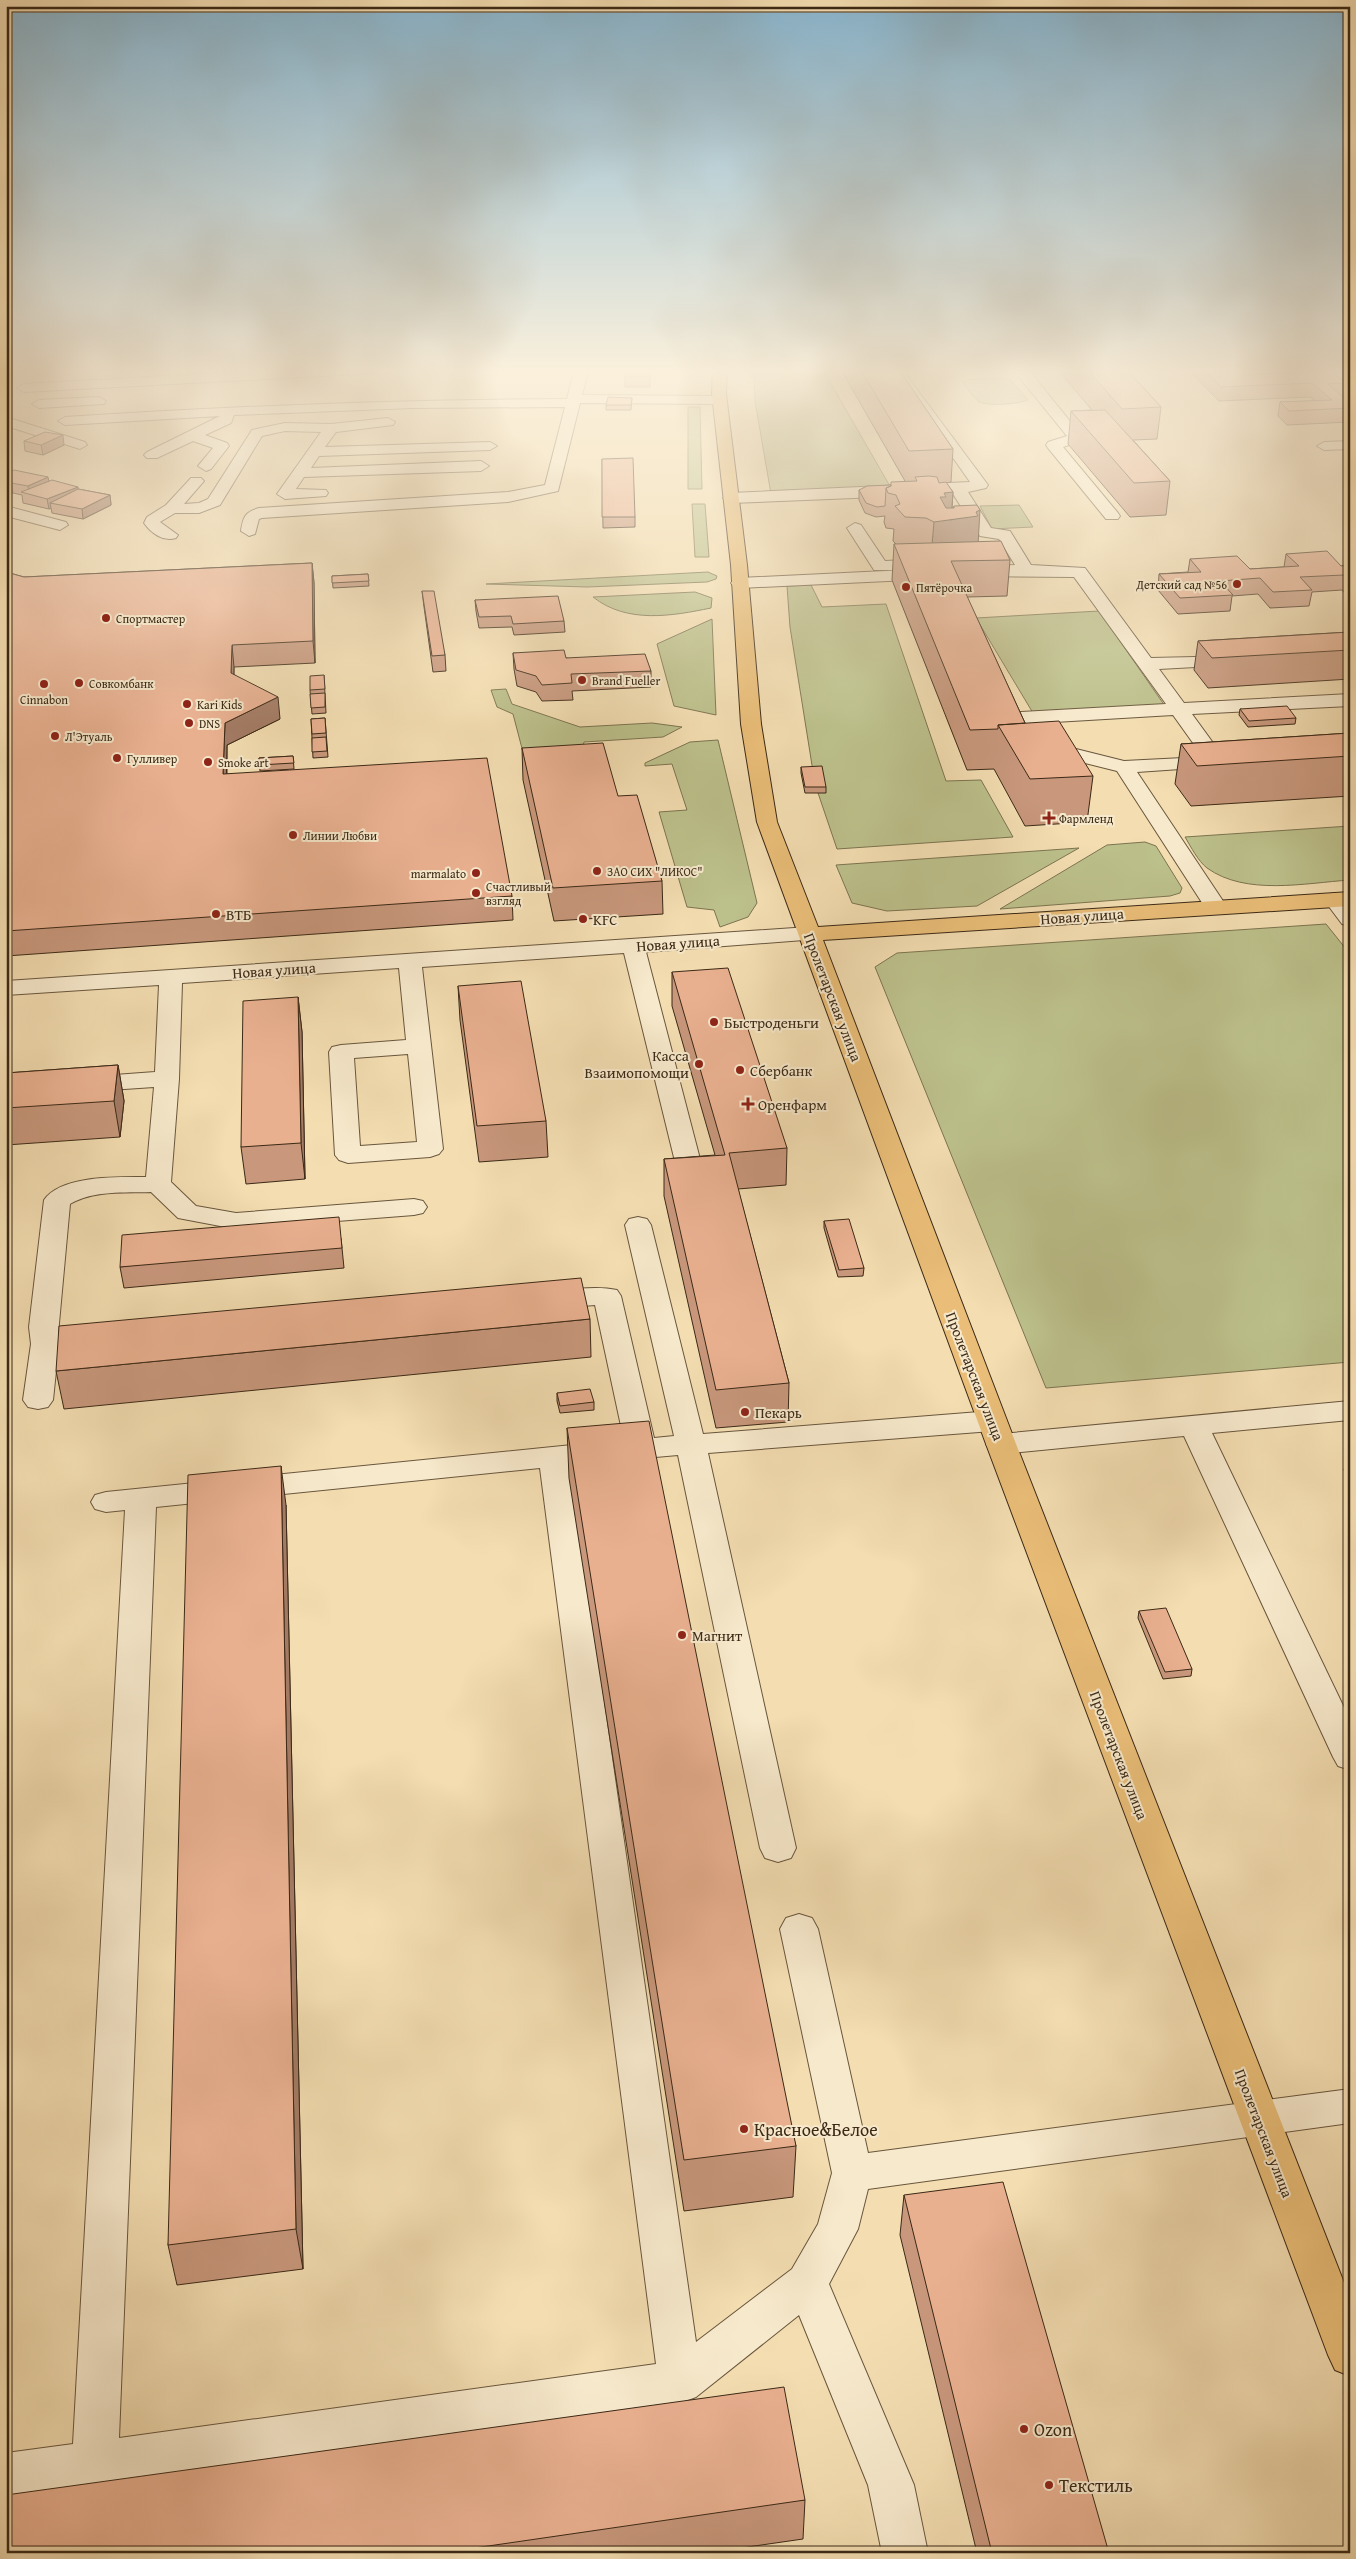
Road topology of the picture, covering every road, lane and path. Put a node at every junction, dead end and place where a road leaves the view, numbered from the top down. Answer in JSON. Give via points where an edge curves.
{"nodes":[{"id":1,"x":190,"y":487,"type":"edge"},
{"id":2,"x":223,"y":487,"type":"edge"},
{"id":3,"x":289,"y":487,"type":"edge"},
{"id":4,"x":445,"y":487,"type":"edge"},
{"id":5,"x":552,"y":487,"type":"edge"},
{"id":6,"x":730,"y":487,"type":"edge"},
{"id":7,"x":967,"y":487,"type":"edge"},
{"id":8,"x":1088,"y":487,"type":"edge"},
{"id":9,"x":958,"y":489,"type":"junction"},
{"id":10,"x":362,"y":491,"type":"dead end"},
{"id":11,"x":333,"y":492,"type":"dead end"},
{"id":12,"x":731,"y":498,"type":"junction"},
{"id":13,"x":172,"y":508,"type":"junction"},
{"id":14,"x":6,"y":510,"type":"edge"},
{"id":15,"x":1112,"y":516,"type":"edge"},
{"id":16,"x":60,"y":525,"type":"dead end"},
{"id":17,"x":855,"y":528,"type":"dead end"},
{"id":18,"x":249,"y":531,"type":"dead end"},
{"id":19,"x":170,"y":535,"type":"dead end"},
{"id":20,"x":1023,"y":565,"type":"junction"},
{"id":21,"x":954,"y":568,"type":"junction"},
{"id":22,"x":740,"y":583,"type":"junction"},
{"id":23,"x":1253,"y":658,"type":"edge"},
{"id":24,"x":1146,"y":664,"type":"junction"},
{"id":25,"x":1350,"y":700,"type":"edge"},
{"id":26,"x":1012,"y":701,"type":"edge"},
{"id":27,"x":1179,"y":710,"type":"junction"},
{"id":28,"x":1020,"y":718,"type":"junction"},
{"id":29,"x":1124,"y":767,"type":"junction"},
{"id":30,"x":1342,"y":899,"type":"edge"},
{"id":31,"x":1216,"y":907,"type":"junction"},
{"id":32,"x":1350,"y":919,"type":"edge"},
{"id":33,"x":809,"y":934,"type":"junction"},
{"id":34,"x":633,"y":946,"type":"junction"},
{"id":35,"x":410,"y":961,"type":"junction"},
{"id":36,"x":171,"y":978,"type":"junction"},
{"id":37,"x":6,"y":988,"type":"edge"},
{"id":38,"x":419,"y":1046,"type":"junction"},
{"id":39,"x":167,"y":1079,"type":"junction"},
{"id":40,"x":6,"y":1090,"type":"edge"},
{"id":41,"x":693,"y":1182,"type":"edge"},
{"id":42,"x":158,"y":1184,"type":"junction"},
{"id":43,"x":414,"y":1207,"type":"dead end"},
{"id":44,"x":638,"y":1225,"type":"dead end"},
{"id":45,"x":519,"y":1303,"type":"edge"},
{"id":46,"x":124,"y":1337,"type":"edge"},
{"id":47,"x":45,"y":1344,"type":"junction"},
{"id":48,"x":38,"y":1400,"type":"dead end"},
{"id":49,"x":1350,"y":1410,"type":"edge"},
{"id":50,"x":1194,"y":1426,"type":"junction"},
{"id":51,"x":996,"y":1432,"type":"junction"},
{"id":52,"x":691,"y":1444,"type":"junction"},
{"id":53,"x":641,"y":1448,"type":"junction"},
{"id":54,"x":554,"y":1457,"type":"junction"},
{"id":55,"x":1350,"y":1758,"type":"edge"},
{"id":56,"x":778,"y":1848,"type":"dead end"},
{"id":57,"x":799,"y":1929,"type":"dead end"},
{"id":58,"x":1350,"y":2106,"type":"edge"},
{"id":59,"x":1258,"y":2117,"type":"junction"},
{"id":60,"x":852,"y":2173,"type":"junction"},
{"id":61,"x":807,"y":2283,"type":"junction"},
{"id":62,"x":1350,"y":2355,"type":"edge"},
{"id":63,"x":680,"y":2382,"type":"junction"},
{"id":64,"x":95,"y":2463,"type":"junction"},
{"id":65,"x":6,"y":2476,"type":"edge"},
{"id":66,"x":905,"y":2553,"type":"edge"}],
"edges":[{"from":1,"to":13,"type":"street"},
{"from":2,"to":13,"type":"street","via":[[214,502],[206,507]]},
{"from":3,"to":11,"type":"street","via":[[285,494]]},
{"from":4,"to":10,"type":"street"},
{"from":5,"to":18,"type":"street","via":[[508,497],[258,513],[251,517]]},
{"from":6,"to":12,"type":"main road","name":"Пролетарская улица"},
{"from":7,"to":9,"type":"street"},
{"from":8,"to":15,"type":"street"},
{"from":9,"to":12,"type":"street","via":[[828,501]]},
{"from":9,"to":20,"type":"street","via":[[986,533],[1004,534]]},
{"from":12,"to":22,"type":"main road","name":"Пролетарская улица"},
{"from":13,"to":19,"type":"street","via":[[152,524]]},
{"from":14,"to":16,"type":"street"},
{"from":17,"to":21,"type":"street","via":[[880,566]]},
{"from":20,"to":21,"type":"street"},
{"from":20,"to":24,"type":"street","via":[[1079,572]]},
{"from":21,"to":22,"type":"street"},
{"from":22,"to":33,"type":"main road","name":"Пролетарская улица","via":[[751,724],[767,822]]},
{"from":23,"to":24,"type":"street"},
{"from":24,"to":27,"type":"street"},
{"from":25,"to":27,"type":"street"},
{"from":26,"to":28,"type":"street"},
{"from":27,"to":28,"type":"street"},
{"from":27,"to":29,"type":"street","via":[[1226,761]]},
{"from":28,"to":29,"type":"street","via":[[1034,745]]},
{"from":29,"to":31,"type":"street"},
{"from":30,"to":31,"type":"main road","name":"Новая улица"},
{"from":30,"to":32,"type":"street"},
{"from":31,"to":33,"type":"main road","name":"Новая улица"},
{"from":33,"to":34,"type":"street","name":"Новая улица"},
{"from":33,"to":51,"type":"main road","name":"Пролетарская улица"},
{"from":34,"to":35,"type":"street","name":"Новая улица"},
{"from":34,"to":41,"type":"street"},
{"from":35,"to":36,"type":"street","name":"Новая улица"},
{"from":35,"to":38,"type":"street"},
{"from":36,"to":37,"type":"street","name":"Новая улица"},
{"from":36,"to":39,"type":"street"},
{"from":38,"to":38,"type":"street","via":[[430,1148],[348,1155],[341,1052]]},
{"from":39,"to":40,"type":"street"},
{"from":39,"to":42,"type":"street"},
{"from":42,"to":43,"type":"street","via":[[187,1212],[236,1221]]},
{"from":42,"to":47,"type":"street","via":[[89,1188],[68,1192],[57,1200],[43,1327]]},
{"from":44,"to":52,"type":"street"},
{"from":45,"to":53,"type":"street","via":[[607,1296]]},
{"from":46,"to":47,"type":"street"},
{"from":47,"to":48,"type":"street"},
{"from":49,"to":50,"type":"street"},
{"from":50,"to":51,"type":"street"},
{"from":50,"to":55,"type":"street"},
{"from":51,"to":52,"type":"street"},
{"from":51,"to":59,"type":"main road","name":"Пролетарская улица"},
{"from":52,"to":53,"type":"street"},
{"from":52,"to":56,"type":"street"},
{"from":53,"to":54,"type":"street"},
{"from":54,"to":63,"type":"street"},
{"from":54,"to":64,"type":"street","via":[[123,1500]]},
{"from":57,"to":60,"type":"street"},
{"from":58,"to":59,"type":"street"},
{"from":59,"to":60,"type":"street"},
{"from":59,"to":62,"type":"main road","name":"Пролетарская улица"},
{"from":60,"to":61,"type":"street","via":[[837,2229]]},
{"from":61,"to":63,"type":"street"},
{"from":61,"to":66,"type":"street","via":[[891,2484]]},
{"from":63,"to":64,"type":"street"},
{"from":64,"to":65,"type":"street"}]}
